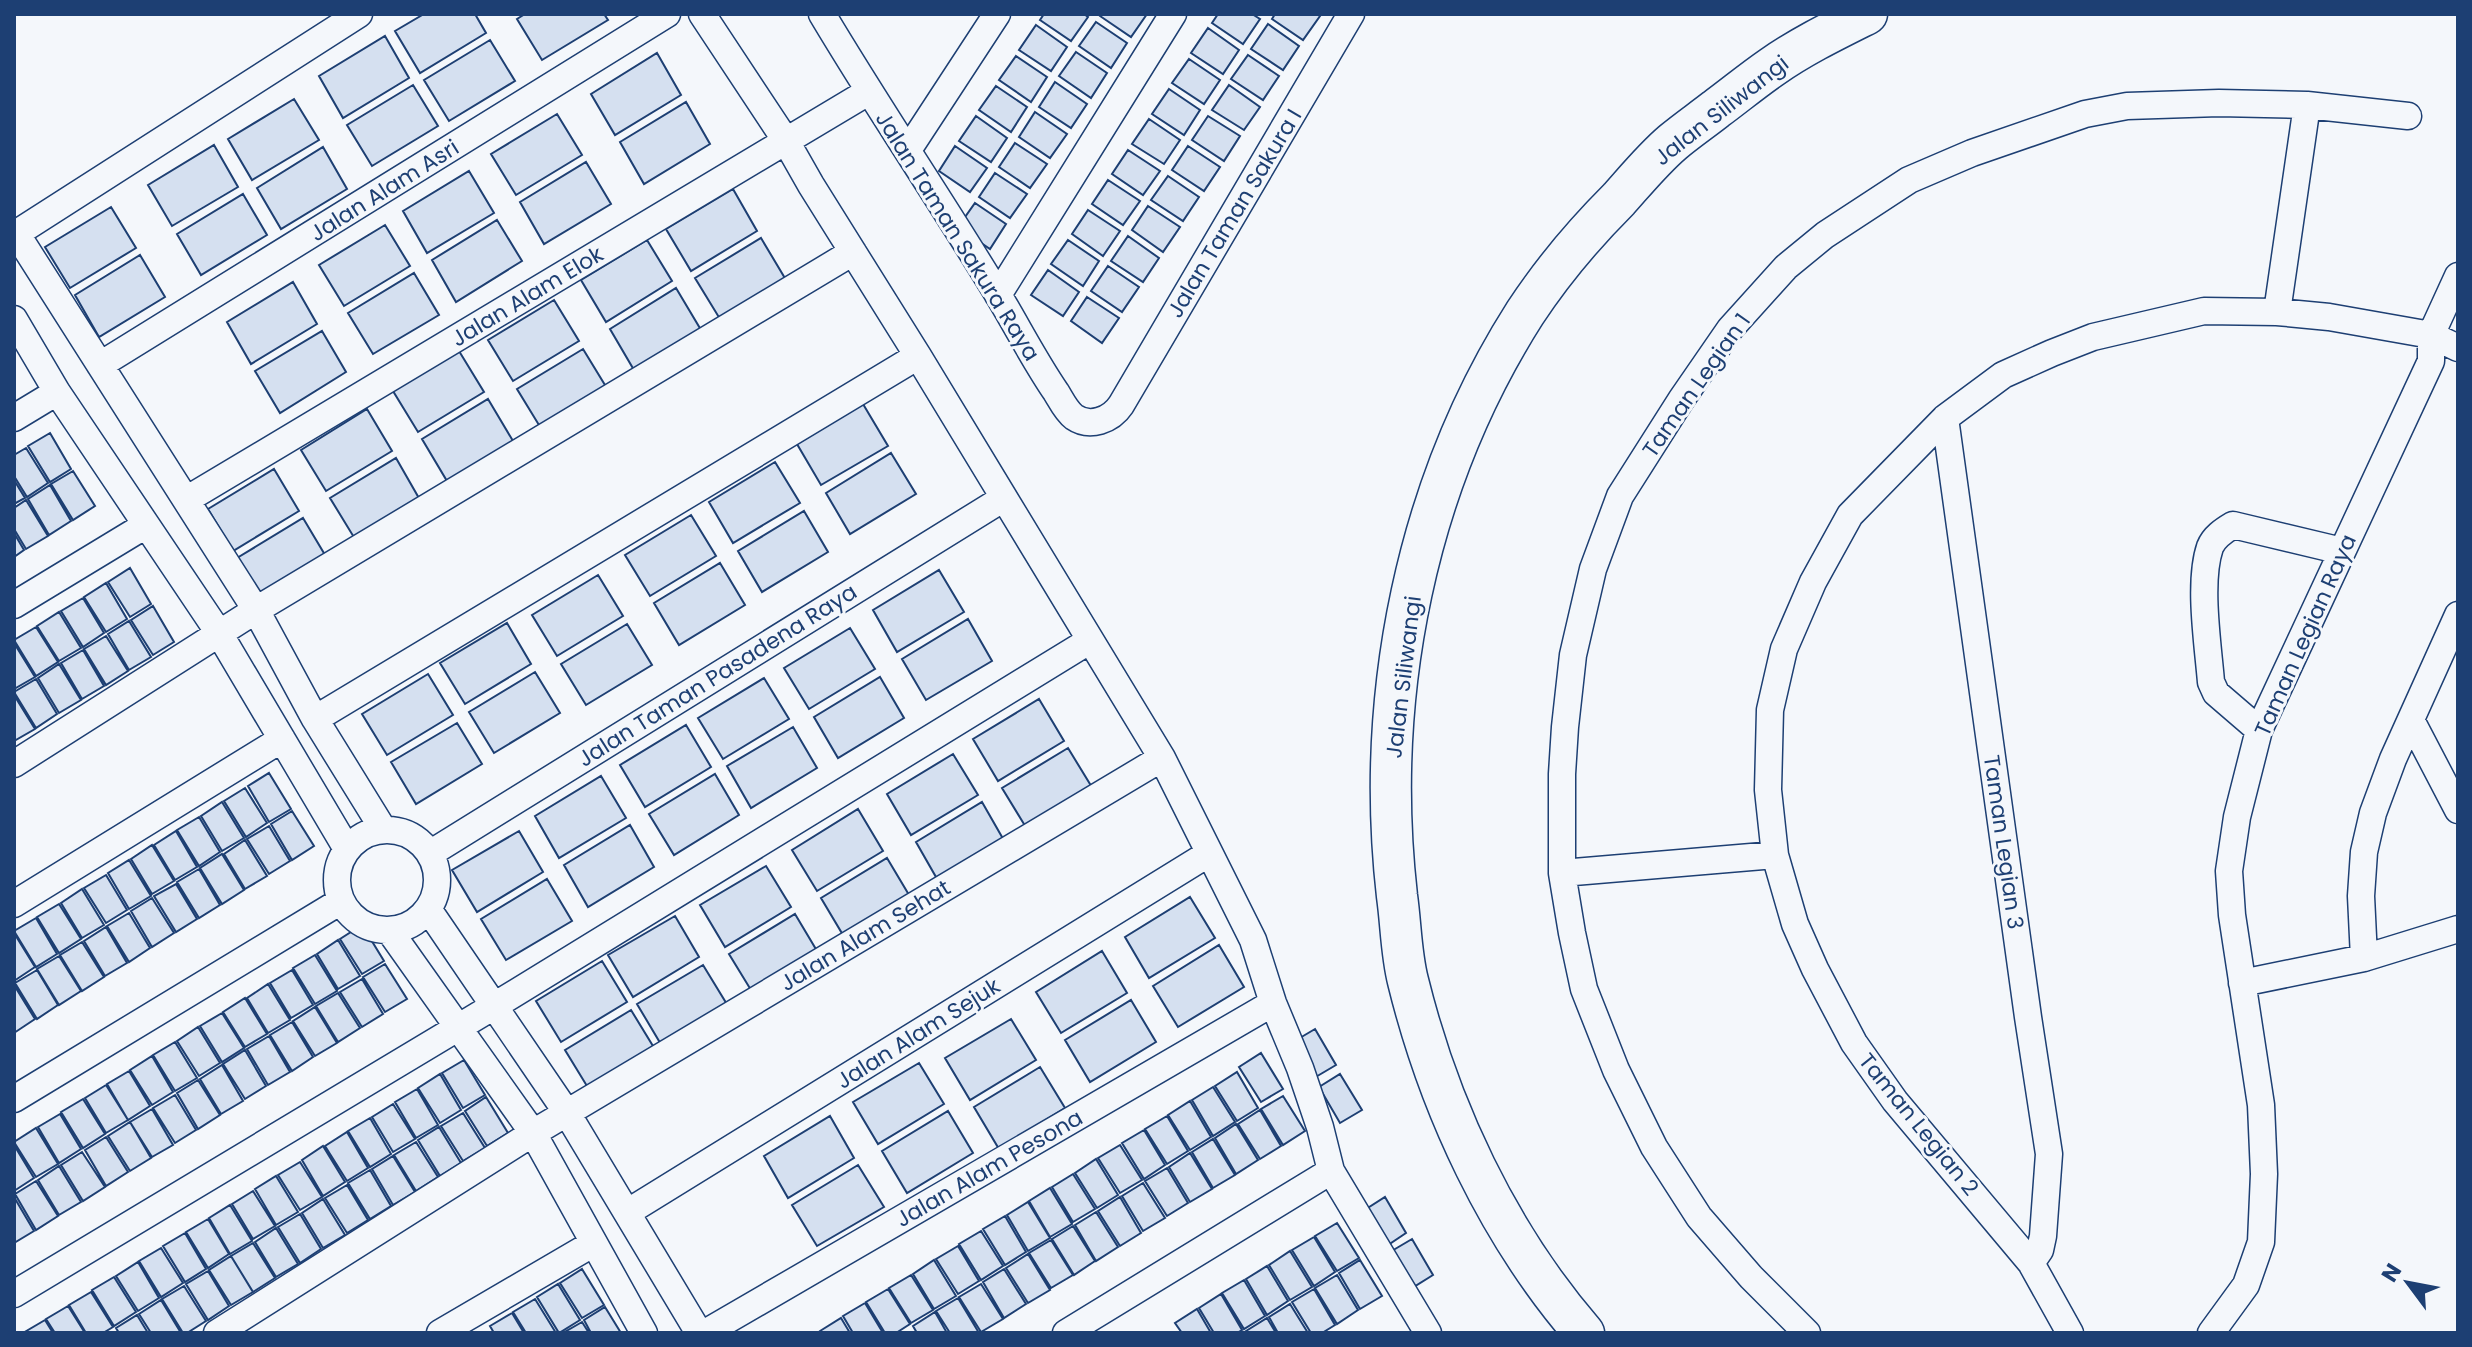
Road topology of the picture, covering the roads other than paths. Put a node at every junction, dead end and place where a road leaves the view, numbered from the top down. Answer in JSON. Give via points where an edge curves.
{"nodes":[{"id":1,"x":359,"y":14,"type":"edge"},
{"id":2,"x":667,"y":14,"type":"edge"},
{"id":3,"x":702,"y":14,"type":"edge"},
{"id":4,"x":822,"y":14,"type":"edge"},
{"id":5,"x":997,"y":14,"type":"edge"},
{"id":6,"x":1173,"y":14,"type":"edge"},
{"id":7,"x":1351,"y":14,"type":"edge"},
{"id":8,"x":1867,"y":14,"type":"edge"},
{"id":9,"x":868,"y":92,"type":"junction"},
{"id":10,"x":2307,"y":105,"type":"junction"},
{"id":11,"x":2408,"y":116,"type":"dead end"},
{"id":12,"x":786,"y":141,"type":"junction"},
{"id":13,"x":908,"y":150,"type":"junction"},
{"id":14,"x":15,"y":234,"type":"edge"},
{"id":15,"x":853,"y":252,"type":"junction"},
{"id":16,"x":2458,"y":276,"type":"edge"},
{"id":17,"x":998,"y":295,"type":"junction"},
{"id":18,"x":2277,"y":312,"type":"junction"},
{"id":19,"x":14,"y":319,"type":"edge"},
{"id":20,"x":2457,"y":346,"type":"edge"},
{"id":21,"x":2431,"y":348,"type":"junction"},
{"id":22,"x":918,"y":356,"type":"junction"},
{"id":23,"x":100,"y":365,"type":"junction"},
{"id":24,"x":57,"y":392,"type":"junction"},
{"id":25,"x":1116,"y":413,"type":"joint"},
{"id":26,"x":14,"y":418,"type":"edge"},
{"id":27,"x":1945,"y":418,"type":"junction"},
{"id":28,"x":1004,"y":498,"type":"junction"},
{"id":29,"x":186,"y":500,"type":"junction"},
{"id":30,"x":146,"y":525,"type":"junction"},
{"id":31,"x":2342,"y":551,"type":"junction"},
{"id":32,"x":14,"y":605,"type":"edge"},
{"id":33,"x":256,"y":610,"type":"junction"},
{"id":34,"x":2458,"y":615,"type":"edge"},
{"id":35,"x":219,"y":633,"type":"junction"},
{"id":36,"x":1089,"y":641,"type":"junction"},
{"id":37,"x":315,"y":719,"type":"junction"},
{"id":38,"x":2411,"y":720,"type":"junction"},
{"id":39,"x":2259,"y":730,"type":"junction"},
{"id":40,"x":282,"y":739,"type":"junction"},
{"id":41,"x":1162,"y":758,"type":"junction"},
{"id":42,"x":14,"y":764,"type":"edge"},
{"id":43,"x":2458,"y":810,"type":"edge"},
{"id":44,"x":383,"y":829,"type":"junction"},
{"id":45,"x":347,"y":849,"type":"junction"},
{"id":46,"x":431,"y":853,"type":"junction"},
{"id":47,"x":1208,"y":854,"type":"junction"},
{"id":48,"x":1775,"y":855,"type":"junction"},
{"id":49,"x":1562,"y":873,"type":"junction"},
{"id":50,"x":341,"y":901,"type":"junction"},
{"id":51,"x":14,"y":904,"type":"edge"},
{"id":52,"x":428,"y":909,"type":"junction"},
{"id":53,"x":2458,"y":929,"type":"edge"},
{"id":54,"x":389,"y":930,"type":"junction"},
{"id":55,"x":2364,"y":958,"type":"junction"},
{"id":56,"x":2242,"y":983,"type":"junction"},
{"id":57,"x":1273,"y":1003,"type":"junction"},
{"id":58,"x":494,"y":1006,"type":"junction"},
{"id":59,"x":458,"y":1027,"type":"junction"},
{"id":60,"x":14,"y":1099,"type":"edge"},
{"id":61,"x":567,"y":1113,"type":"junction"},
{"id":62,"x":533,"y":1133,"type":"junction"},
{"id":63,"x":1331,"y":1171,"type":"junction"},
{"id":64,"x":628,"y":1212,"type":"junction"},
{"id":65,"x":594,"y":1243,"type":"junction"},
{"id":66,"x":2031,"y":1263,"type":"junction"},
{"id":67,"x":14,"y":1294,"type":"edge"},
{"id":68,"x":1416,"y":1329,"type":"edge"},
{"id":69,"x":217,"y":1333,"type":"edge"},
{"id":70,"x":440,"y":1333,"type":"edge"},
{"id":71,"x":644,"y":1333,"type":"edge"},
{"id":72,"x":702,"y":1333,"type":"edge"},
{"id":73,"x":1066,"y":1333,"type":"edge"},
{"id":74,"x":1584,"y":1333,"type":"edge"},
{"id":75,"x":1807,"y":1333,"type":"edge"},
{"id":76,"x":2070,"y":1333,"type":"edge"},
{"id":77,"x":2211,"y":1333,"type":"edge"}],
"edges":[{"from":1,"to":14,"type":"street"},
{"from":2,"to":23,"type":"street","name":"Jalan Alam Asri"},
{"from":3,"to":12,"type":"street"},
{"from":4,"to":9,"type":"street","name":"Jalan Taman Sakura Raya"},
{"from":5,"to":13,"type":"street"},
{"from":6,"to":17,"type":"street"},
{"from":7,"to":25,"type":"street","name":"Jalan Taman Sakura I"},
{"from":8,"to":74,"type":"main road","name":"Jalan Siliwangi","via":[[1774,66],[1672,143],[1581,237],[1526,312],[1477,399],[1433,510],[1407,608],[1392,728],[1392,846],[1407,977],[1436,1078],[1479,1172],[1523,1252]]},
{"from":9,"to":12,"type":"street","name":"Jalan Alam Elok"},
{"from":9,"to":13,"type":"street","name":"Jalan Taman Sakura Raya"},
{"from":10,"to":11,"type":"street","name":"Taman Legian 1"},
{"from":10,"to":18,"type":"street"},
{"from":10,"to":49,"type":"street","name":"Taman Legian 1","via":[[2127,106],[2085,114],[1909,180],[1786,267],[1730,329],[1681,400],[1620,496],[1593,569],[1573,655],[1565,727]]},
{"from":12,"to":15,"type":"street"},
{"from":12,"to":29,"type":"street","name":"Jalan Alam Elok"},
{"from":13,"to":17,"type":"street","name":"Jalan Taman Sakura Raya"},
{"from":14,"to":23,"type":"street"},
{"from":15,"to":22,"type":"street"},
{"from":15,"to":33,"type":"street"},
{"from":16,"to":21,"type":"street","name":"Taman Legian Raya"},
{"from":17,"to":25,"type":"street","name":"Jalan Taman Sakura Raya","via":[[1070,414],[1097,422]]},
{"from":18,"to":21,"type":"street","name":"Taman Legian 2","via":[[2329,317]]},
{"from":18,"to":27,"type":"street","name":"Taman Legian 2","via":[[2204,311],[2093,337],[2003,375]]},
{"from":19,"to":24,"type":"street"},
{"from":20,"to":21,"type":"street"},
{"from":21,"to":31,"type":"street","name":"Taman Legian Raya"},
{"from":22,"to":28,"type":"street"},
{"from":22,"to":37,"type":"street"},
{"from":23,"to":29,"type":"street"},
{"from":24,"to":26,"type":"street"},
{"from":24,"to":30,"type":"street"},
{"from":27,"to":48,"type":"street","name":"Taman Legian 2","via":[[1850,515],[1784,649],[1770,710],[1768,790]]},
{"from":27,"to":66,"type":"street","name":"Taman Legian 3","via":[[2049,1154],[2043,1236]]},
{"from":28,"to":36,"type":"street"},
{"from":28,"to":46,"type":"street","name":"Jalan Taman Pasadena Raya"},
{"from":29,"to":33,"type":"street"},
{"from":30,"to":32,"type":"street"},
{"from":30,"to":35,"type":"street"},
{"from":31,"to":39,"type":"street","name":"Taman Legian Raya"},
{"from":31,"to":39,"type":"street","via":[[2233,525],[2210,547],[2205,585],[2211,682],[2216,693]]},
{"from":33,"to":35,"type":"street"},
{"from":33,"to":37,"type":"street"},
{"from":34,"to":38,"type":"street"},
{"from":35,"to":40,"type":"street"},
{"from":35,"to":42,"type":"street"},
{"from":36,"to":41,"type":"street"},
{"from":36,"to":58,"type":"street"},
{"from":37,"to":44,"type":"street"},
{"from":38,"to":43,"type":"street"},
{"from":38,"to":55,"type":"street","via":[[2373,813],[2364,852]]},
{"from":39,"to":56,"type":"street","name":"Taman Legian Raya","via":[[2229,871]]},
{"from":40,"to":45,"type":"street"},
{"from":40,"to":51,"type":"street"},
{"from":41,"to":47,"type":"street"},
{"from":41,"to":61,"type":"street","name":"Jalan Alam Sehat"},
{"from":44,"to":45,"type":"street","via":[[369,832]]},
{"from":44,"to":46,"type":"street","via":[[410,834]]},
{"from":45,"to":50,"type":"street","via":[[337,875]]},
{"from":46,"to":52,"type":"street","via":[[438,881]]},
{"from":47,"to":57,"type":"street","via":[[1253,940]]},
{"from":47,"to":64,"type":"street","name":"Jalan Alam Sejuk"},
{"from":48,"to":49,"type":"street"},
{"from":48,"to":66,"type":"street","name":"Taman Legian 2","via":[[1795,924],[1854,1043],[1895,1101]]},
{"from":49,"to":75,"type":"street","name":"Taman Legian 1","via":[[1584,989],[1654,1147],[1699,1217]]},
{"from":50,"to":54,"type":"street","via":[[360,923]]},
{"from":50,"to":60,"type":"street"},
{"from":52,"to":54,"type":"street","via":[[417,920]]},
{"from":52,"to":58,"type":"street"},
{"from":53,"to":55,"type":"street"},
{"from":54,"to":59,"type":"street"},
{"from":55,"to":56,"type":"street"},
{"from":56,"to":77,"type":"street","name":"Taman Legian Raya","via":[[2261,1105],[2261,1242],[2246,1285]]},
{"from":57,"to":63,"type":"street","via":[[1300,1068]]},
{"from":57,"to":72,"type":"street","name":"Jalan Alam Pesona"},
{"from":58,"to":59,"type":"street"},
{"from":58,"to":61,"type":"street"},
{"from":59,"to":62,"type":"street"},
{"from":59,"to":67,"type":"street"},
{"from":61,"to":62,"type":"street","name":"Jalan Alam Sehat"},
{"from":61,"to":64,"type":"street"},
{"from":62,"to":65,"type":"street"},
{"from":62,"to":69,"type":"street","name":"Jalan Alam Sehat"},
{"from":63,"to":68,"type":"street"},
{"from":63,"to":73,"type":"street"},
{"from":64,"to":72,"type":"street"},
{"from":65,"to":70,"type":"street"},
{"from":65,"to":71,"type":"street"},
{"from":66,"to":76,"type":"street","name":"Taman Legian 2"}]}
